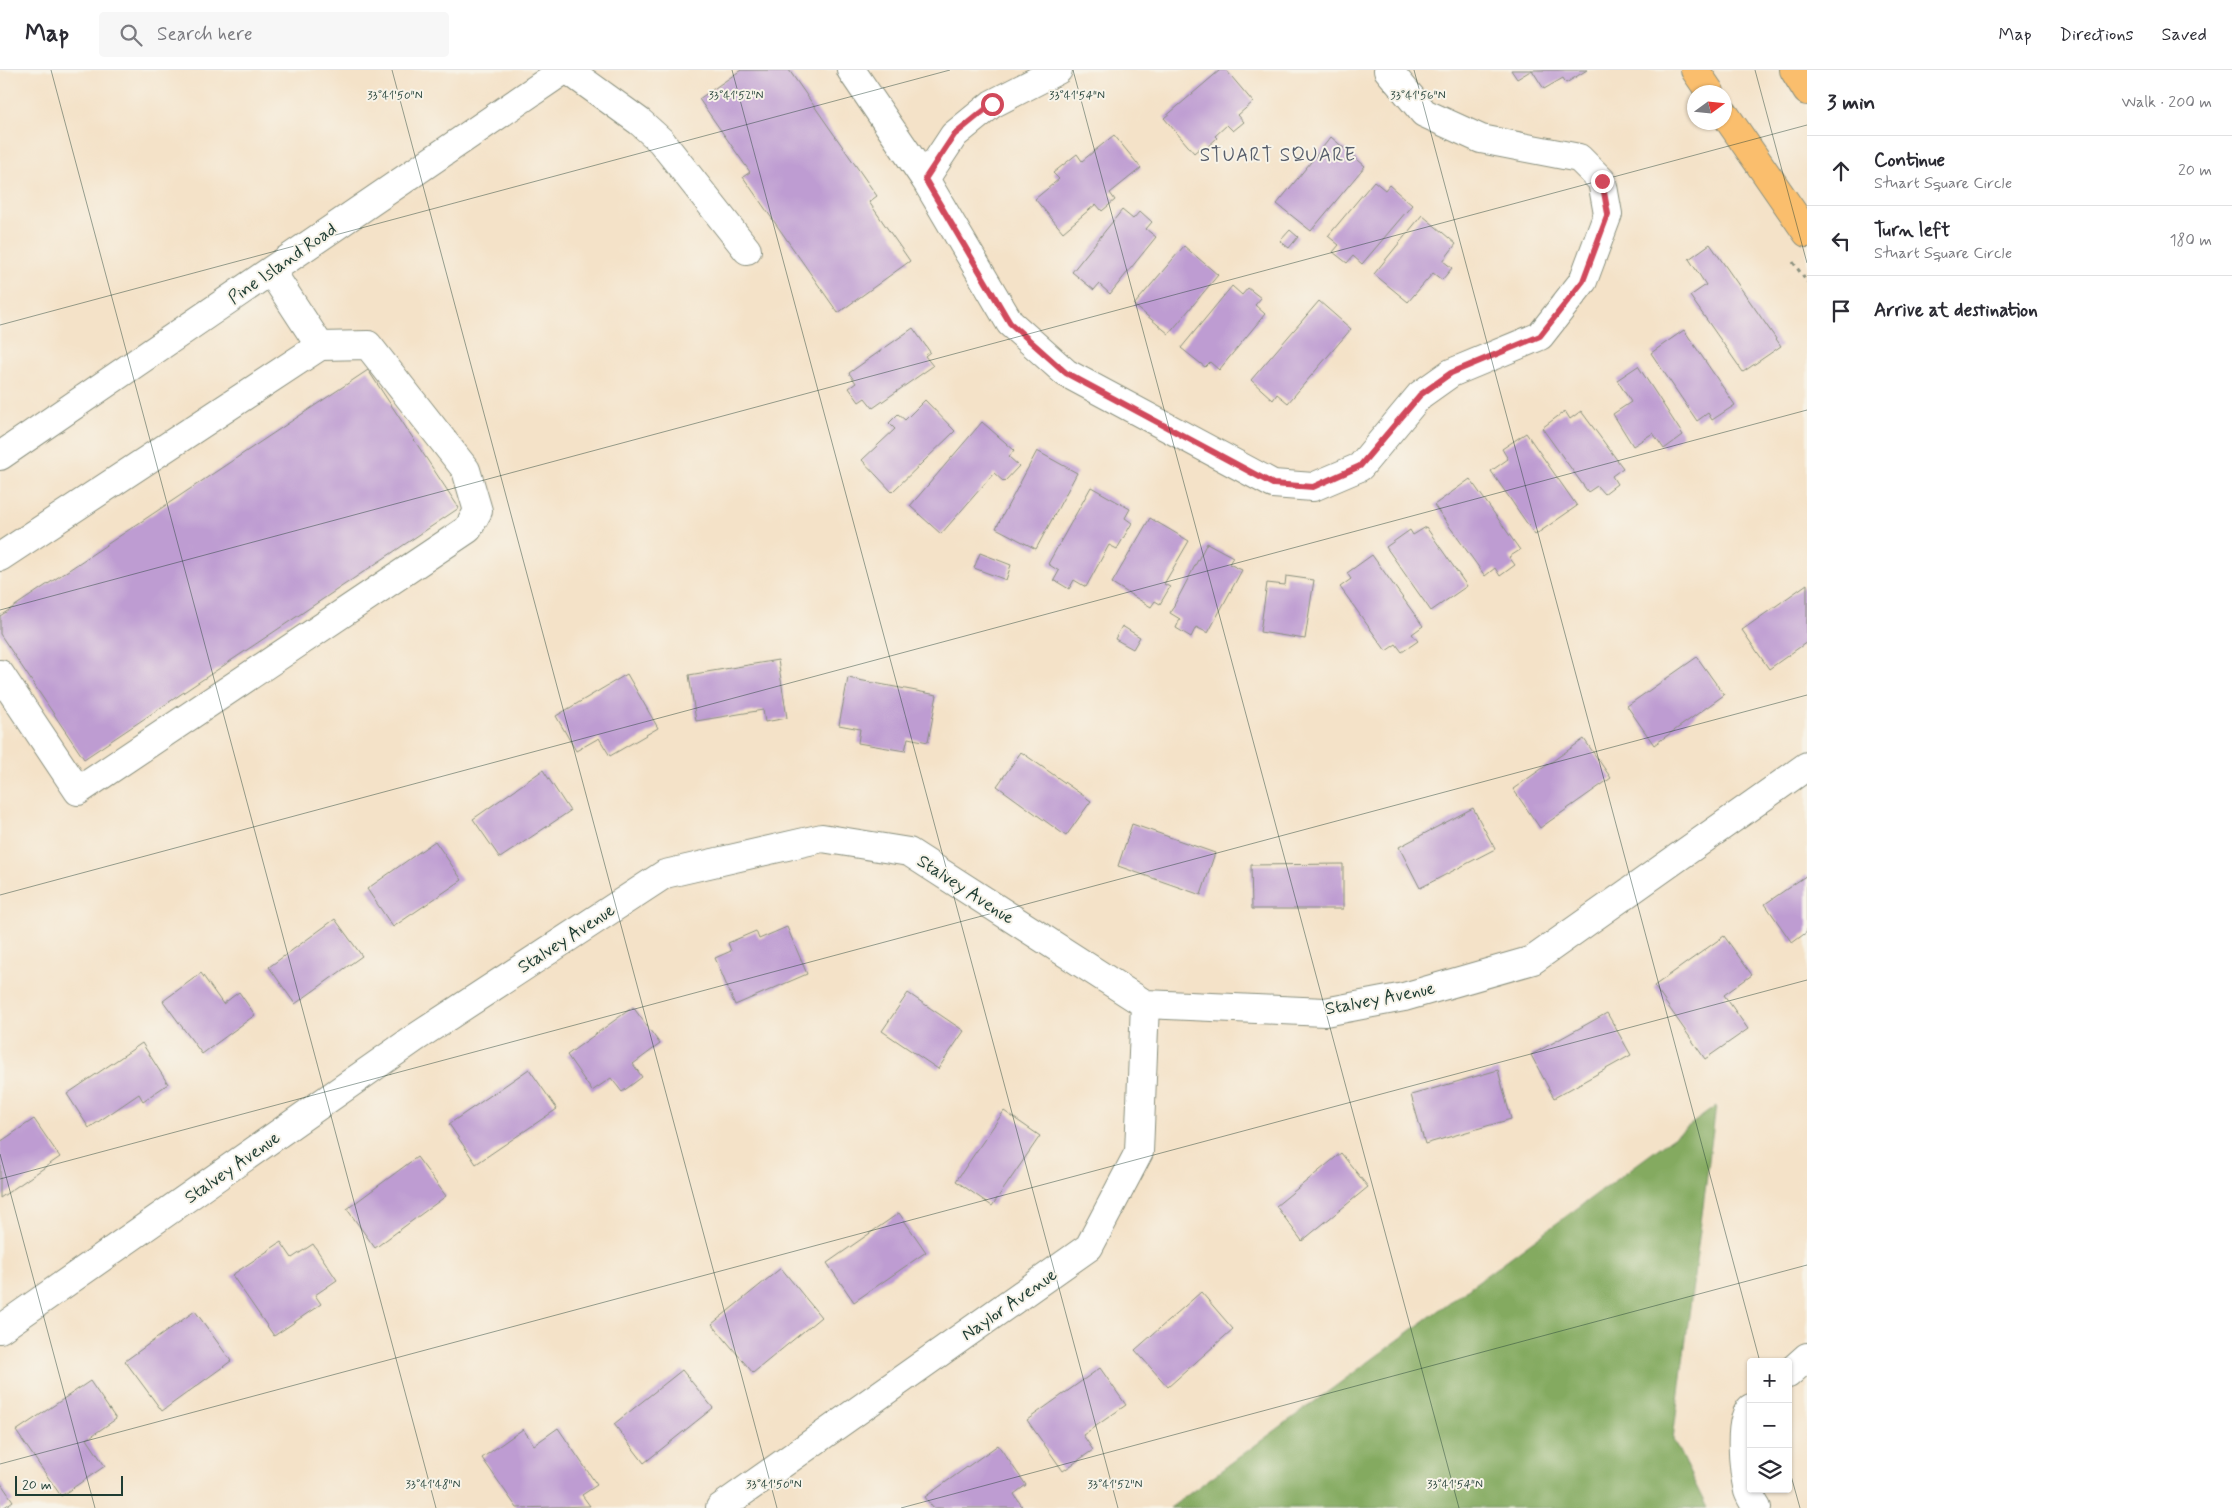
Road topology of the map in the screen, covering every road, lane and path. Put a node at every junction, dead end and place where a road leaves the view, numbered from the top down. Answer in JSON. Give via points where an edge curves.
{"nodes":[{"id":1,"x":566,"y":70,"type":"edge"},
{"id":2,"x":850,"y":70,"type":"edge"},
{"id":3,"x":1058,"y":70,"type":"edge"},
{"id":4,"x":1388,"y":70,"type":"edge"},
{"id":5,"x":1695,"y":70,"type":"edge"},
{"id":6,"x":1794,"y":70,"type":"edge"},
{"id":7,"x":1705,"y":85,"type":"edge"},
{"id":8,"x":1807,"y":91,"type":"edge"},
{"id":9,"x":1732,"y":125,"type":"edge"},
{"id":10,"x":925,"y":179,"type":"junction"},
{"id":11,"x":1807,"y":233,"type":"edge"},
{"id":12,"x":746,"y":250,"type":"dead end"},
{"id":13,"x":271,"y":271,"type":"junction"},
{"id":14,"x":320,"y":346,"type":"junction"},
{"id":15,"x":0,"y":456,"type":"edge"},
{"id":16,"x":0,"y":557,"type":"edge"},
{"id":17,"x":0,"y":674,"type":"edge"},
{"id":18,"x":1807,"y":766,"type":"edge"},
{"id":19,"x":1145,"y":1004,"type":"junction"},
{"id":20,"x":0,"y":1329,"type":"edge"},
{"id":21,"x":1807,"y":1357,"type":"edge"},
{"id":22,"x":1792,"y":1370,"type":"edge"},
{"id":23,"x":1747,"y":1411,"type":"edge"},
{"id":24,"x":720,"y":1508,"type":"edge"},
{"id":25,"x":1758,"y":1508,"type":"edge"}],
"edges":[{"from":1,"to":12,"type":"street","via":[[640,122],[661,141]]},
{"from":1,"to":13,"type":"street","name":"Pine Island Road"},
{"from":2,"to":10,"type":"street"},
{"from":3,"to":10,"type":"street","via":[[992,104],[954,135]]},
{"from":4,"to":10,"type":"street","via":[[1424,114],[1481,139],[1579,158],[1602,181],[1608,214],[1583,281],[1540,336],[1451,373],[1420,395],[1360,466],[1313,487],[1273,484],[1066,373],[1010,323]]},
{"from":5,"to":7,"type":"main road"},
{"from":6,"to":8,"type":"main road"},
{"from":9,"to":11,"type":"main road"},
{"from":13,"to":14,"type":"street"},
{"from":13,"to":15,"type":"street","name":"Pine Island Road"},
{"from":14,"to":16,"type":"street"},
{"from":14,"to":17,"type":"street","via":[[368,344],[466,470],[478,511],[468,529],[78,791]]},
{"from":18,"to":19,"type":"street","name":"Stalvey Avenue","via":[[1533,960],[1404,997],[1325,1012]]},
{"from":19,"to":20,"type":"street","name":"Stalvey Avenue","via":[[909,852],[822,838],[664,874],[415,1038]]},
{"from":19,"to":24,"type":"street","name":"Naylor Avenue","via":[[1139,1152],[1088,1247]]},
{"from":21,"to":22,"type":"street"},
{"from":23,"to":25,"type":"street","via":[[1742,1434],[1748,1492]]}]}
